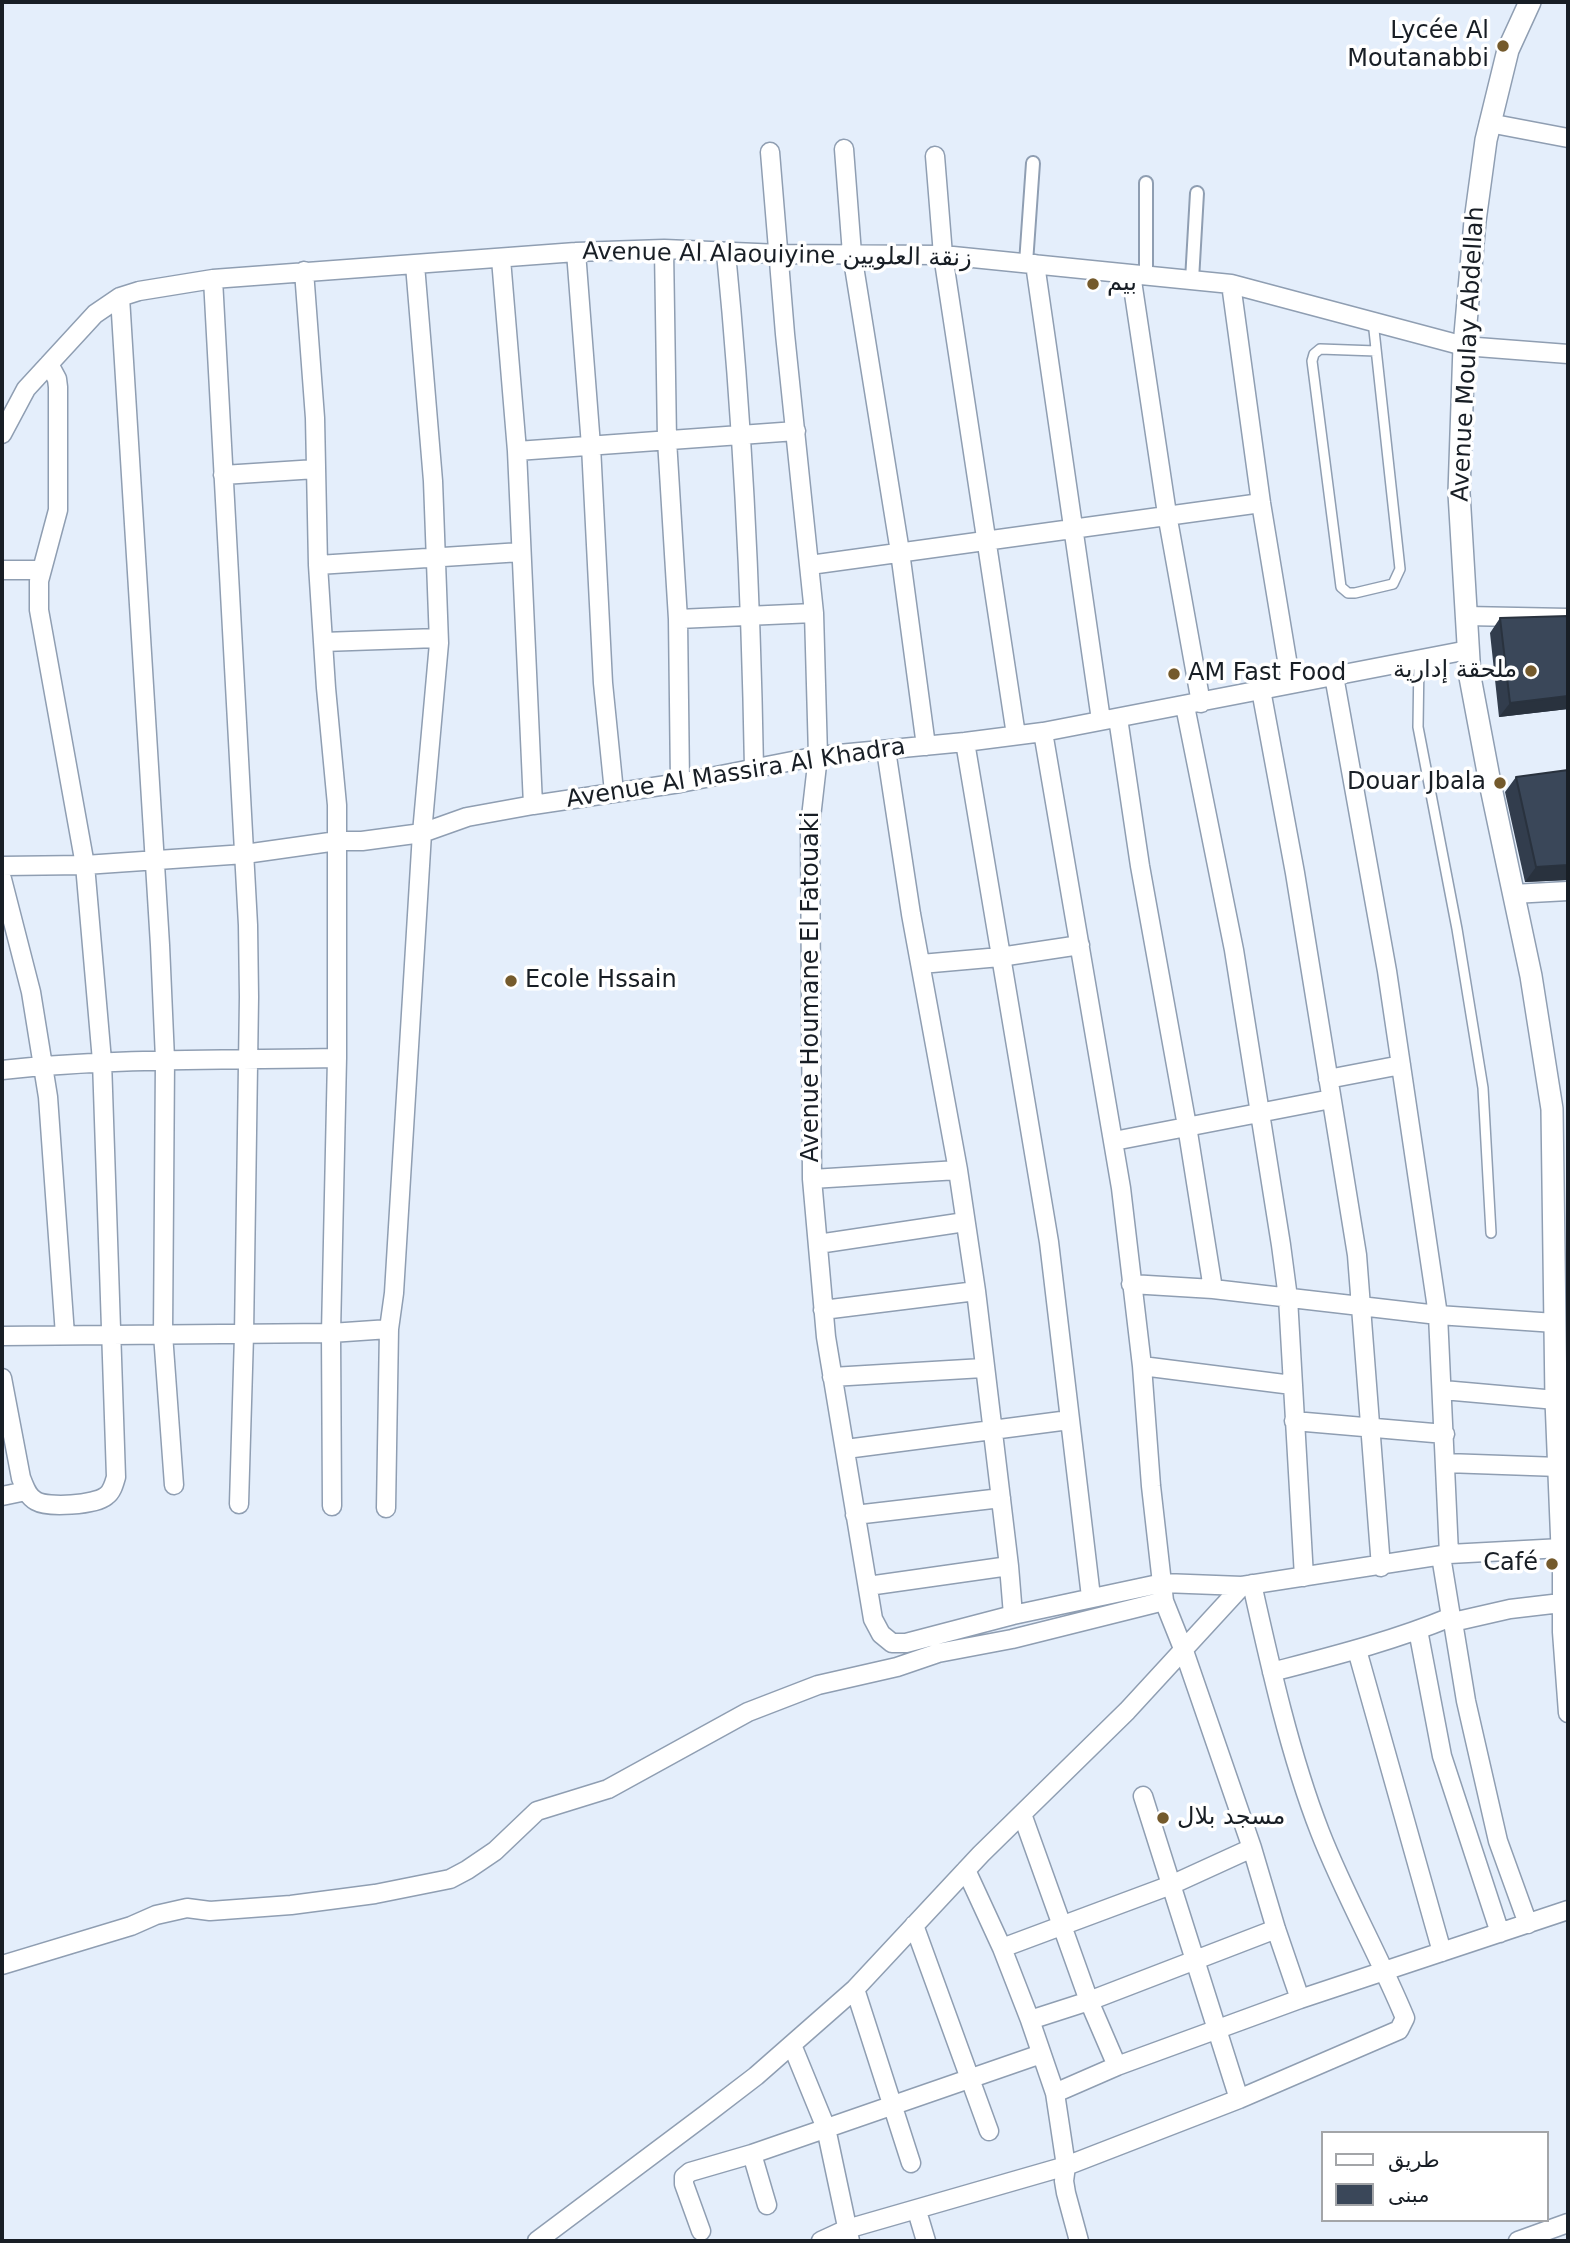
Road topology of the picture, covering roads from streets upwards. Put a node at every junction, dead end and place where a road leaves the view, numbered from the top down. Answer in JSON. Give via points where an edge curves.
{"nodes":[{"id":1,"x":1530,"y":2,"type":"edge"},
{"id":2,"x":1489,"y":123,"type":"junction"},
{"id":3,"x":1568,"y":138,"type":"edge"},
{"id":4,"x":844,"y":149,"type":"dead end"},
{"id":5,"x":770,"y":152,"type":"dead end"},
{"id":6,"x":935,"y":156,"type":"dead end"},
{"id":7,"x":1033,"y":163,"type":"dead end"},
{"id":8,"x":1146,"y":184,"type":"dead end"},
{"id":9,"x":1196,"y":192,"type":"dead end"},
{"id":10,"x":664,"y":249,"type":"junction"},
{"id":11,"x":576,"y":252,"type":"junction"},
{"id":12,"x":726,"y":253,"type":"junction"},
{"id":13,"x":780,"y":254,"type":"junction"},
{"id":14,"x":852,"y":254,"type":"junction"},
{"id":15,"x":943,"y":255,"type":"junction"},
{"id":16,"x":501,"y":259,"type":"junction"},
{"id":17,"x":1031,"y":264,"type":"junction"},
{"id":18,"x":415,"y":265,"type":"junction"},
{"id":19,"x":304,"y":271,"type":"junction"},
{"id":20,"x":1138,"y":275,"type":"junction"},
{"id":21,"x":213,"y":279,"type":"junction"},
{"id":22,"x":1192,"y":280,"type":"junction"},
{"id":23,"x":1231,"y":284,"type":"junction"},
{"id":24,"x":120,"y":297,"type":"junction"},
{"id":25,"x":1465,"y":346,"type":"junction"},
{"id":26,"x":1568,"y":354,"type":"edge"},
{"id":27,"x":49,"y":364,"type":"junction"},
{"id":28,"x":796,"y":432,"type":"junction"},
{"id":29,"x":2,"y":434,"type":"edge"},
{"id":30,"x":741,"y":434,"type":"junction"},
{"id":31,"x":667,"y":440,"type":"junction"},
{"id":32,"x":591,"y":446,"type":"junction"},
{"id":33,"x":517,"y":451,"type":"junction"},
{"id":34,"x":316,"y":469,"type":"junction"},
{"id":35,"x":223,"y":475,"type":"junction"},
{"id":36,"x":1261,"y":503,"type":"junction"},
{"id":37,"x":1167,"y":514,"type":"junction"},
{"id":38,"x":1072,"y":527,"type":"junction"},
{"id":39,"x":985,"y":541,"type":"junction"},
{"id":40,"x":521,"y":552,"type":"junction"},
{"id":41,"x":900,"y":552,"type":"junction"},
{"id":42,"x":437,"y":556,"type":"junction"},
{"id":43,"x":318,"y":565,"type":"junction"},
{"id":44,"x":810,"y":565,"type":"junction"},
{"id":45,"x":2,"y":570,"type":"edge"},
{"id":46,"x":41,"y":570,"type":"junction"},
{"id":47,"x":814,"y":612,"type":"junction"},
{"id":48,"x":750,"y":615,"type":"junction"},
{"id":49,"x":1466,"y":616,"type":"junction"},
{"id":50,"x":1568,"y":618,"type":"edge"},
{"id":51,"x":678,"y":619,"type":"junction"},
{"id":52,"x":438,"y":638,"type":"junction"},
{"id":53,"x":323,"y":642,"type":"junction"},
{"id":54,"x":1468,"y":650,"type":"junction"},
{"id":55,"x":1334,"y":676,"type":"junction"},
{"id":56,"x":1291,"y":684,"type":"junction"},
{"id":57,"x":1261,"y":690,"type":"junction"},
{"id":58,"x":1193,"y":704,"type":"junction"},
{"id":59,"x":1109,"y":719,"type":"junction"},
{"id":60,"x":1043,"y":732,"type":"junction"},
{"id":61,"x":1016,"y":735,"type":"junction"},
{"id":62,"x":965,"y":742,"type":"junction"},
{"id":63,"x":926,"y":746,"type":"junction"},
{"id":64,"x":886,"y":750,"type":"junction"},
{"id":65,"x":818,"y":756,"type":"junction"},
{"id":66,"x":754,"y":768,"type":"junction"},
{"id":67,"x":680,"y":783,"type":"junction"},
{"id":68,"x":614,"y":792,"type":"junction"},
{"id":69,"x":533,"y":804,"type":"junction"},
{"id":70,"x":422,"y":833,"type":"junction"},
{"id":71,"x":337,"y":841,"type":"junction"},
{"id":72,"x":245,"y":854,"type":"junction"},
{"id":73,"x":156,"y":860,"type":"junction"},
{"id":74,"x":85,"y":865,"type":"junction"},
{"id":75,"x":2,"y":866,"type":"edge"},
{"id":76,"x":2,"y":879,"type":"edge"},
{"id":77,"x":1568,"y":891,"type":"edge"},
{"id":78,"x":1513,"y":894,"type":"junction"},
{"id":79,"x":1080,"y":946,"type":"junction"},
{"id":80,"x":1000,"y":957,"type":"junction"},
{"id":81,"x":921,"y":964,"type":"junction"},
{"id":82,"x":337,"y":1058,"type":"junction"},
{"id":83,"x":165,"y":1059,"type":"junction"},
{"id":84,"x":247,"y":1059,"type":"junction"},
{"id":85,"x":102,"y":1061,"type":"junction"},
{"id":86,"x":1401,"y":1065,"type":"junction"},
{"id":87,"x":43,"y":1066,"type":"junction"},
{"id":88,"x":2,"y":1070,"type":"edge"},
{"id":89,"x":1328,"y":1079,"type":"junction"},
{"id":90,"x":1331,"y":1099,"type":"junction"},
{"id":91,"x":1560,"y":1108,"type":"edge"},
{"id":92,"x":1260,"y":1112,"type":"junction"},
{"id":93,"x":1187,"y":1126,"type":"junction"},
{"id":94,"x":1114,"y":1140,"type":"junction"},
{"id":95,"x":958,"y":1170,"type":"junction"},
{"id":96,"x":812,"y":1179,"type":"junction"},
{"id":97,"x":965,"y":1222,"type":"junction"},
{"id":98,"x":818,"y":1244,"type":"junction"},
{"id":99,"x":1130,"y":1284,"type":"junction"},
{"id":100,"x":1213,"y":1289,"type":"junction"},
{"id":101,"x":976,"y":1291,"type":"junction"},
{"id":102,"x":1288,"y":1298,"type":"junction"},
{"id":103,"x":1362,"y":1306,"type":"junction"},
{"id":104,"x":823,"y":1310,"type":"junction"},
{"id":105,"x":1438,"y":1315,"type":"junction"},
{"id":106,"x":1555,"y":1323,"type":"junction"},
{"id":107,"x":389,"y":1329,"type":"junction"},
{"id":108,"x":331,"y":1333,"type":"junction"},
{"id":109,"x":163,"y":1334,"type":"junction"},
{"id":110,"x":65,"y":1335,"type":"junction"},
{"id":111,"x":244,"y":1335,"type":"junction"},
{"id":112,"x":2,"y":1336,"type":"edge"},
{"id":113,"x":110,"y":1336,"type":"junction"},
{"id":114,"x":1142,"y":1366,"type":"junction"},
{"id":115,"x":983,"y":1367,"type":"junction"},
{"id":116,"x":832,"y":1377,"type":"junction"},
{"id":117,"x":2,"y":1378,"type":"edge"},
{"id":118,"x":1292,"y":1385,"type":"junction"},
{"id":119,"x":1443,"y":1390,"type":"junction"},
{"id":120,"x":1556,"y":1400,"type":"junction"},
{"id":121,"x":1069,"y":1420,"type":"junction"},
{"id":122,"x":1294,"y":1421,"type":"junction"},
{"id":123,"x":1369,"y":1428,"type":"junction"},
{"id":124,"x":992,"y":1430,"type":"junction"},
{"id":125,"x":1445,"y":1434,"type":"junction"},
{"id":126,"x":7,"y":1438,"type":"edge"},
{"id":127,"x":846,"y":1449,"type":"junction"},
{"id":128,"x":1446,"y":1463,"type":"junction"},
{"id":129,"x":1559,"y":1467,"type":"junction"},
{"id":130,"x":174,"y":1485,"type":"dead end"},
{"id":131,"x":26,"y":1491,"type":"junction"},
{"id":132,"x":2,"y":1496,"type":"edge"},
{"id":133,"x":1001,"y":1498,"type":"junction"},
{"id":134,"x":239,"y":1504,"type":"dead end"},
{"id":135,"x":332,"y":1506,"type":"dead end"},
{"id":136,"x":386,"y":1508,"type":"dead end"},
{"id":137,"x":855,"y":1515,"type":"junction"},
{"id":138,"x":1565,"y":1548,"type":"edge"},
{"id":139,"x":1445,"y":1555,"type":"junction"},
{"id":140,"x":1009,"y":1566,"type":"junction"},
{"id":141,"x":1381,"y":1567,"type":"junction"},
{"id":142,"x":1304,"y":1577,"type":"junction"},
{"id":143,"x":1247,"y":1585,"type":"junction"},
{"id":144,"x":869,"y":1587,"type":"junction"},
{"id":145,"x":1164,"y":1592,"type":"junction"},
{"id":146,"x":1091,"y":1597,"type":"junction"},
{"id":147,"x":1561,"y":1603,"type":"junction"},
{"id":148,"x":1013,"y":1615,"type":"junction"},
{"id":149,"x":1452,"y":1620,"type":"junction"},
{"id":150,"x":1419,"y":1630,"type":"junction"},
{"id":151,"x":1565,"y":1633,"type":"edge"},
{"id":152,"x":1357,"y":1650,"type":"junction"},
{"id":153,"x":1184,"y":1651,"type":"junction"},
{"id":154,"x":1272,"y":1672,"type":"junction"},
{"id":155,"x":1568,"y":1712,"type":"edge"},
{"id":156,"x":1143,"y":1796,"type":"dead end"},
{"id":157,"x":1021,"y":1814,"type":"junction"},
{"id":158,"x":1252,"y":1848,"type":"junction"},
{"id":159,"x":966,"y":1870,"type":"junction"},
{"id":160,"x":1171,"y":1885,"type":"junction"},
{"id":161,"x":1568,"y":1910,"type":"edge"},
{"id":162,"x":1528,"y":1924,"type":"junction"},
{"id":163,"x":914,"y":1925,"type":"junction"},
{"id":164,"x":1062,"y":1927,"type":"junction"},
{"id":165,"x":1276,"y":1929,"type":"junction"},
{"id":166,"x":1500,"y":1933,"type":"junction"},
{"id":167,"x":1002,"y":1948,"type":"junction"},
{"id":168,"x":1442,"y":1952,"type":"junction"},
{"id":169,"x":1193,"y":1959,"type":"junction"},
{"id":170,"x":2,"y":1965,"type":"edge"},
{"id":171,"x":1386,"y":1971,"type":"junction"},
{"id":172,"x":855,"y":1989,"type":"junction"},
{"id":173,"x":1300,"y":1999,"type":"junction"},
{"id":174,"x":1089,"y":2001,"type":"junction"},
{"id":175,"x":1030,"y":2020,"type":"junction"},
{"id":176,"x":1218,"y":2030,"type":"junction"},
{"id":177,"x":792,"y":2045,"type":"junction"},
{"id":178,"x":1041,"y":2054,"type":"junction"},
{"id":179,"x":1117,"y":2066,"type":"junction"},
{"id":180,"x":971,"y":2078,"type":"junction"},
{"id":181,"x":1055,"y":2094,"type":"junction"},
{"id":182,"x":1239,"y":2099,"type":"junction"},
{"id":183,"x":894,"y":2105,"type":"junction"},
{"id":184,"x":826,"y":2128,"type":"junction"},
{"id":185,"x":989,"y":2131,"type":"dead end"},
{"id":186,"x":752,"y":2154,"type":"junction"},
{"id":187,"x":911,"y":2163,"type":"dead end"},
{"id":188,"x":1066,"y":2166,"type":"junction"},
{"id":189,"x":767,"y":2205,"type":"dead end"},
{"id":190,"x":917,"y":2210,"type":"junction"},
{"id":191,"x":1568,"y":2223,"type":"edge"},
{"id":192,"x":701,"y":2231,"type":"dead end"},
{"id":193,"x":848,"y":2235,"type":"edge"},
{"id":194,"x":542,"y":2240,"type":"edge"},
{"id":195,"x":821,"y":2241,"type":"edge"},
{"id":196,"x":926,"y":2241,"type":"edge"},
{"id":197,"x":1079,"y":2241,"type":"edge"},
{"id":198,"x":1518,"y":2241,"type":"edge"}],
"edges":[{"from":1,"to":2,"type":"street","name":"Avenue Moulay Abdellah","via":[[1508,50]]},
{"from":2,"to":3,"type":"street"},
{"from":2,"to":25,"type":"street","name":"Avenue Moulay Abdellah"},
{"from":4,"to":14,"type":"street"},
{"from":5,"to":13,"type":"street","name":"Avenue Houmane El Fatouaki"},
{"from":6,"to":15,"type":"street"},
{"from":7,"to":17,"type":"street"},
{"from":8,"to":20,"type":"street"},
{"from":9,"to":22,"type":"street"},
{"from":10,"to":11,"type":"street","name":"Avenue Al Alaouiyine زنقة العلويين"},
{"from":10,"to":12,"type":"street","name":"Avenue Al Alaouiyine زنقة العلويين"},
{"from":10,"to":31,"type":"street"},
{"from":11,"to":16,"type":"street","name":"Avenue Al Alaouiyine زنقة العلويين"},
{"from":11,"to":32,"type":"street"},
{"from":12,"to":13,"type":"street","name":"Avenue Al Alaouiyine زنقة العلويين"},
{"from":12,"to":30,"type":"street"},
{"from":13,"to":14,"type":"street","name":"Avenue Al Alaouiyine زنقة العلويين"},
{"from":13,"to":28,"type":"street","name":"Avenue Houmane El Fatouaki"},
{"from":14,"to":15,"type":"street","name":"Avenue Al Alaouiyine زنقة العلويين"},
{"from":14,"to":41,"type":"street"},
{"from":15,"to":17,"type":"street","name":"Avenue Al Alaouiyine زنقة العلويين"},
{"from":15,"to":39,"type":"street"},
{"from":16,"to":18,"type":"street","name":"Avenue Al Alaouiyine زنقة العلويين"},
{"from":16,"to":33,"type":"street"},
{"from":17,"to":20,"type":"street","name":"Avenue Al Alaouiyine زنقة العلويين"},
{"from":17,"to":38,"type":"street"},
{"from":18,"to":19,"type":"street","name":"Avenue Al Alaouiyine زنقة العلويين"},
{"from":18,"to":42,"type":"street"},
{"from":19,"to":21,"type":"street","name":"Avenue Al Alaouiyine زنقة العلويين"},
{"from":19,"to":34,"type":"street"},
{"from":20,"to":22,"type":"street","name":"Avenue Al Alaouiyine زنقة العلويين"},
{"from":20,"to":37,"type":"street"},
{"from":21,"to":24,"type":"street","name":"Avenue Al Alaouiyine زنقة العلويين"},
{"from":21,"to":35,"type":"street"},
{"from":22,"to":23,"type":"street","name":"Avenue Al Alaouiyine زنقة العلويين"},
{"from":23,"to":25,"type":"street","name":"Avenue Al Alaouiyine زنقة العلويين"},
{"from":23,"to":36,"type":"street"},
{"from":24,"to":27,"type":"street","name":"Avenue Al Alaouiyine زنقة العلويين","via":[[95,314]]},
{"from":24,"to":73,"type":"street"},
{"from":25,"to":26,"type":"street","name":"Avenue Al Alaouiyine زنقة العلويين"},
{"from":25,"to":49,"type":"street","name":"Avenue Moulay Abdellah","via":[[1459,492]]},
{"from":27,"to":29,"type":"street","name":"Avenue Al Alaouiyine زنقة العلويين","via":[[26,389]]},
{"from":27,"to":46,"type":"street","via":[[58,387],[59,491]]},
{"from":28,"to":30,"type":"street"},
{"from":28,"to":44,"type":"street","name":"Avenue Houmane El Fatouaki"},
{"from":30,"to":31,"type":"street"},
{"from":30,"to":48,"type":"street"},
{"from":31,"to":32,"type":"street"},
{"from":31,"to":51,"type":"street"},
{"from":32,"to":33,"type":"street"},
{"from":32,"to":68,"type":"street","via":[[603,683]]},
{"from":33,"to":40,"type":"street"},
{"from":34,"to":35,"type":"street"},
{"from":34,"to":43,"type":"street"},
{"from":35,"to":72,"type":"street"},
{"from":36,"to":37,"type":"street"},
{"from":36,"to":56,"type":"street"},
{"from":37,"to":38,"type":"street"},
{"from":37,"to":58,"type":"street"},
{"from":38,"to":39,"type":"street"},
{"from":38,"to":59,"type":"street"},
{"from":39,"to":41,"type":"street"},
{"from":39,"to":61,"type":"street"},
{"from":40,"to":42,"type":"street"},
{"from":40,"to":69,"type":"street"},
{"from":41,"to":44,"type":"street"},
{"from":41,"to":63,"type":"street"},
{"from":42,"to":43,"type":"street"},
{"from":42,"to":52,"type":"street"},
{"from":43,"to":53,"type":"street"},
{"from":44,"to":47,"type":"street","name":"Avenue Houmane El Fatouaki"},
{"from":45,"to":46,"type":"street"},
{"from":46,"to":74,"type":"street","via":[[39,610]]},
{"from":47,"to":48,"type":"street"},
{"from":47,"to":65,"type":"street","name":"Avenue Houmane El Fatouaki"},
{"from":48,"to":51,"type":"street"},
{"from":48,"to":66,"type":"street"},
{"from":49,"to":50,"type":"street"},
{"from":49,"to":54,"type":"street","name":"Avenue Moulay Abdellah"},
{"from":51,"to":67,"type":"street"},
{"from":52,"to":53,"type":"street"},
{"from":52,"to":70,"type":"street"},
{"from":53,"to":71,"type":"street"},
{"from":54,"to":55,"type":"street","name":"Avenue Al Massira Al Khadra"},
{"from":54,"to":78,"type":"street","name":"Avenue Moulay Abdellah"},
{"from":55,"to":56,"type":"street","name":"Avenue Al Massira Al Khadra"},
{"from":55,"to":86,"type":"street"},
{"from":56,"to":57,"type":"street","name":"Avenue Al Massira Al Khadra"},
{"from":57,"to":58,"type":"street","name":"Avenue Al Massira Al Khadra"},
{"from":57,"to":89,"type":"street"},
{"from":58,"to":59,"type":"street","name":"Avenue Al Massira Al Khadra"},
{"from":58,"to":92,"type":"street"},
{"from":59,"to":60,"type":"street","name":"Avenue Al Massira Al Khadra"},
{"from":59,"to":93,"type":"street"},
{"from":60,"to":61,"type":"street","name":"Avenue Al Massira Al Khadra"},
{"from":60,"to":79,"type":"street"},
{"from":61,"to":62,"type":"street","name":"Avenue Al Massira Al Khadra"},
{"from":62,"to":63,"type":"street","name":"Avenue Al Massira Al Khadra"},
{"from":62,"to":80,"type":"street"},
{"from":63,"to":64,"type":"street","name":"Avenue Al Massira Al Khadra"},
{"from":64,"to":65,"type":"street","name":"Avenue Al Massira Al Khadra"},
{"from":64,"to":81,"type":"street"},
{"from":65,"to":66,"type":"street","name":"Avenue Al Massira Al Khadra"},
{"from":65,"to":96,"type":"street","name":"Avenue Houmane El Fatouaki","via":[[810,826]]},
{"from":66,"to":67,"type":"street","name":"Avenue Al Massira Al Khadra"},
{"from":67,"to":68,"type":"street","name":"Avenue Al Massira Al Khadra"},
{"from":68,"to":69,"type":"street","name":"Avenue Al Massira Al Khadra"},
{"from":69,"to":70,"type":"street","name":"Avenue Al Massira Al Khadra","via":[[467,817]]},
{"from":70,"to":71,"type":"street","name":"Avenue Al Massira Al Khadra"},
{"from":70,"to":107,"type":"street"},
{"from":71,"to":72,"type":"street","name":"Avenue Al Massira Al Khadra"},
{"from":71,"to":82,"type":"street"},
{"from":72,"to":73,"type":"street","name":"Avenue Al Massira Al Khadra"},
{"from":72,"to":84,"type":"street"},
{"from":73,"to":74,"type":"street","name":"Avenue Al Massira Al Khadra"},
{"from":73,"to":83,"type":"street"},
{"from":74,"to":75,"type":"street","name":"Avenue Al Massira Al Khadra"},
{"from":74,"to":85,"type":"street"},
{"from":76,"to":87,"type":"street","via":[[31,992]]},
{"from":77,"to":78,"type":"street"},
{"from":78,"to":91,"type":"street","name":"Avenue Moulay Abdellah"},
{"from":79,"to":80,"type":"street"},
{"from":79,"to":94,"type":"street"},
{"from":80,"to":81,"type":"street"},
{"from":80,"to":121,"type":"street","via":[[1049,1242]]},
{"from":81,"to":95,"type":"street"},
{"from":82,"to":84,"type":"street"},
{"from":82,"to":108,"type":"street"},
{"from":83,"to":84,"type":"street"},
{"from":83,"to":85,"type":"street"},
{"from":83,"to":109,"type":"street"},
{"from":84,"to":111,"type":"street"},
{"from":85,"to":87,"type":"street"},
{"from":85,"to":113,"type":"street"},
{"from":86,"to":89,"type":"street"},
{"from":86,"to":105,"type":"street"},
{"from":87,"to":88,"type":"street"},
{"from":87,"to":110,"type":"street"},
{"from":89,"to":90,"type":"street"},
{"from":90,"to":92,"type":"street"},
{"from":90,"to":103,"type":"street"},
{"from":91,"to":106,"type":"street","name":"Avenue Moulay Abdellah"},
{"from":92,"to":93,"type":"street"},
{"from":92,"to":102,"type":"street"},
{"from":93,"to":94,"type":"street"},
{"from":93,"to":100,"type":"street"},
{"from":94,"to":99,"type":"street"},
{"from":95,"to":96,"type":"street"},
{"from":95,"to":97,"type":"street"},
{"from":96,"to":98,"type":"street","name":"Avenue Houmane El Fatouaki"},
{"from":97,"to":98,"type":"street"},
{"from":97,"to":101,"type":"street"},
{"from":98,"to":104,"type":"street","name":"Avenue Houmane El Fatouaki"},
{"from":99,"to":100,"type":"street"},
{"from":99,"to":114,"type":"street"},
{"from":100,"to":102,"type":"street"},
{"from":101,"to":104,"type":"street"},
{"from":101,"to":115,"type":"street"},
{"from":102,"to":103,"type":"street"},
{"from":102,"to":118,"type":"street"},
{"from":103,"to":105,"type":"street"},
{"from":103,"to":123,"type":"street"},
{"from":104,"to":116,"type":"street","name":"Avenue Houmane El Fatouaki"},
{"from":105,"to":106,"type":"street"},
{"from":105,"to":119,"type":"street"},
{"from":106,"to":120,"type":"street","name":"Avenue Moulay Abdellah"},
{"from":107,"to":108,"type":"street"},
{"from":107,"to":136,"type":"street"},
{"from":108,"to":111,"type":"street"},
{"from":108,"to":135,"type":"street"},
{"from":109,"to":111,"type":"street"},
{"from":109,"to":113,"type":"street"},
{"from":109,"to":130,"type":"street"},
{"from":110,"to":112,"type":"street"},
{"from":110,"to":113,"type":"street"},
{"from":111,"to":134,"type":"street"},
{"from":113,"to":131,"type":"street","via":[[116,1477],[112,1489],[96,1502],[56,1504],[38,1502]]},
{"from":114,"to":118,"type":"street"},
{"from":114,"to":145,"type":"street"},
{"from":115,"to":116,"type":"street"},
{"from":115,"to":124,"type":"street"},
{"from":116,"to":127,"type":"street","name":"Avenue Houmane El Fatouaki"},
{"from":117,"to":126,"type":"street"},
{"from":118,"to":122,"type":"street"},
{"from":119,"to":120,"type":"street"},
{"from":119,"to":125,"type":"street"},
{"from":120,"to":129,"type":"street","name":"Avenue Moulay Abdellah"},
{"from":121,"to":124,"type":"street"},
{"from":121,"to":146,"type":"street"},
{"from":122,"to":123,"type":"street"},
{"from":122,"to":142,"type":"street"},
{"from":123,"to":125,"type":"street"},
{"from":123,"to":141,"type":"street"},
{"from":124,"to":127,"type":"street"},
{"from":124,"to":133,"type":"street"},
{"from":125,"to":128,"type":"street"},
{"from":126,"to":131,"type":"street"},
{"from":127,"to":137,"type":"street","name":"Avenue Houmane El Fatouaki"},
{"from":128,"to":129,"type":"street"},
{"from":128,"to":139,"type":"street"},
{"from":129,"to":138,"type":"street","name":"Avenue Moulay Abdellah"},
{"from":131,"to":132,"type":"street"},
{"from":133,"to":137,"type":"street"},
{"from":133,"to":140,"type":"street"},
{"from":137,"to":144,"type":"street","name":"Avenue Houmane El Fatouaki"},
{"from":138,"to":139,"type":"street"},
{"from":138,"to":147,"type":"street","name":"Avenue Moulay Abdellah"},
{"from":139,"to":141,"type":"street"},
{"from":139,"to":149,"type":"street"},
{"from":140,"to":144,"type":"street"},
{"from":140,"to":148,"type":"street"},
{"from":141,"to":142,"type":"street"},
{"from":142,"to":143,"type":"street"},
{"from":143,"to":145,"type":"street"},
{"from":143,"to":153,"type":"street"},
{"from":143,"to":154,"type":"street"},
{"from":144,"to":148,"type":"street","name":"Avenue Houmane El Fatouaki","via":[[873,1619],[881,1634],[896,1644]]},
{"from":145,"to":146,"type":"street"},
{"from":145,"to":153,"type":"street"},
{"from":145,"to":170,"type":"street","via":[[1012,1639],[818,1685],[748,1713],[608,1789],[537,1811],[495,1851],[450,1879],[291,1905],[210,1911],[187,1908]]},
{"from":146,"to":148,"type":"street"},
{"from":147,"to":149,"type":"street"},
{"from":147,"to":151,"type":"street","name":"Avenue Moulay Abdellah"},
{"from":149,"to":150,"type":"street"},
{"from":149,"to":162,"type":"street","via":[[1498,1841]]},
{"from":150,"to":152,"type":"street"},
{"from":150,"to":166,"type":"street","via":[[1443,1756]]},
{"from":151,"to":155,"type":"street","name":"Avenue Moulay Abdellah"},
{"from":152,"to":154,"type":"street"},
{"from":152,"to":168,"type":"street"},
{"from":153,"to":157,"type":"street"},
{"from":153,"to":158,"type":"street"},
{"from":154,"to":171,"type":"street","via":[[1319,1830]]},
{"from":156,"to":160,"type":"street"},
{"from":157,"to":159,"type":"street"},
{"from":157,"to":164,"type":"street"},
{"from":158,"to":160,"type":"street"},
{"from":158,"to":165,"type":"street"},
{"from":159,"to":163,"type":"street"},
{"from":159,"to":167,"type":"street"},
{"from":160,"to":164,"type":"street"},
{"from":160,"to":169,"type":"street"},
{"from":161,"to":162,"type":"street"},
{"from":162,"to":166,"type":"street"},
{"from":163,"to":172,"type":"street"},
{"from":163,"to":180,"type":"street"},
{"from":164,"to":167,"type":"street"},
{"from":164,"to":174,"type":"street"},
{"from":165,"to":169,"type":"street"},
{"from":165,"to":173,"type":"street"},
{"from":166,"to":168,"type":"street"},
{"from":167,"to":175,"type":"street"},
{"from":168,"to":171,"type":"street"},
{"from":169,"to":174,"type":"street"},
{"from":169,"to":176,"type":"street"},
{"from":171,"to":173,"type":"street"},
{"from":171,"to":182,"type":"street","via":[[1405,2018],[1399,2030]]},
{"from":172,"to":177,"type":"street"},
{"from":172,"to":183,"type":"street"},
{"from":173,"to":176,"type":"street"},
{"from":174,"to":175,"type":"street"},
{"from":174,"to":179,"type":"street"},
{"from":175,"to":178,"type":"street"},
{"from":176,"to":179,"type":"street"},
{"from":176,"to":182,"type":"street"},
{"from":177,"to":184,"type":"street"},
{"from":177,"to":194,"type":"street"},
{"from":178,"to":180,"type":"street"},
{"from":178,"to":181,"type":"street"},
{"from":179,"to":181,"type":"street"},
{"from":180,"to":183,"type":"street"},
{"from":180,"to":185,"type":"street"},
{"from":181,"to":188,"type":"street"},
{"from":182,"to":188,"type":"street"},
{"from":183,"to":184,"type":"street"},
{"from":183,"to":187,"type":"street"},
{"from":184,"to":186,"type":"street"},
{"from":184,"to":193,"type":"street"},
{"from":186,"to":189,"type":"street"},
{"from":186,"to":192,"type":"street","via":[[684,2177]]},
{"from":188,"to":190,"type":"street"},
{"from":188,"to":197,"type":"street","via":[[1066,2193]]},
{"from":190,"to":193,"type":"street"},
{"from":190,"to":196,"type":"street"},
{"from":191,"to":198,"type":"street"},
{"from":193,"to":195,"type":"street"}]}
